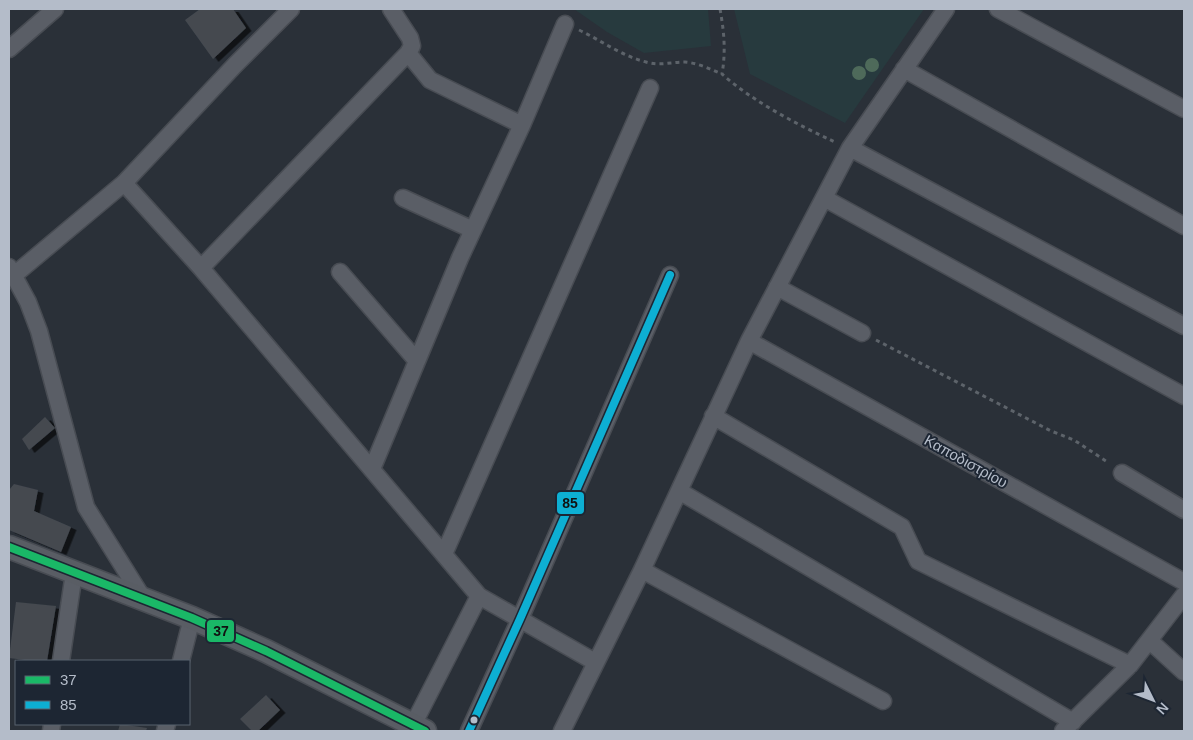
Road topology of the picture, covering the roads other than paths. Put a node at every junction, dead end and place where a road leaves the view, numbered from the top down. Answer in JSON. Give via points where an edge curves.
{"nodes":[{"id":1,"x":55,"y":9,"type":"edge"},
{"id":2,"x":291,"y":9,"type":"edge"},
{"id":3,"x":391,"y":9,"type":"edge"},
{"id":4,"x":946,"y":9,"type":"edge"},
{"id":5,"x":998,"y":9,"type":"edge"},
{"id":6,"x":565,"y":24,"type":"road end"},
{"id":7,"x":9,"y":49,"type":"edge"},
{"id":8,"x":408,"y":52,"type":"junction"},
{"id":9,"x":904,"y":69,"type":"junction"},
{"id":10,"x":650,"y":88,"type":"dead end"},
{"id":11,"x":1184,"y":109,"type":"edge"},
{"id":12,"x":522,"y":125,"type":"junction"},
{"id":13,"x":850,"y":148,"type":"junction"},
{"id":14,"x":124,"y":183,"type":"junction"},
{"id":15,"x":403,"y":198,"type":"dead end"},
{"id":16,"x":824,"y":198,"type":"junction"},
{"id":17,"x":1184,"y":226,"type":"edge"},
{"id":18,"x":473,"y":230,"type":"junction"},
{"id":19,"x":201,"y":268,"type":"junction"},
{"id":20,"x":11,"y":271,"type":"edge"},
{"id":21,"x":340,"y":272,"type":"dead end"},
{"id":22,"x":670,"y":275,"type":"dead end"},
{"id":23,"x":777,"y":287,"type":"junction"},
{"id":24,"x":1184,"y":326,"type":"edge"},
{"id":25,"x":862,"y":333,"type":"road end"},
{"id":26,"x":749,"y":341,"type":"junction"},
{"id":27,"x":416,"y":361,"type":"junction"},
{"id":28,"x":1184,"y":396,"type":"edge"},
{"id":29,"x":713,"y":416,"type":"junction"},
{"id":30,"x":372,"y":469,"type":"junction"},
{"id":31,"x":1122,"y":473,"type":"road end"},
{"id":32,"x":679,"y":491,"type":"junction"},
{"id":33,"x":1184,"y":510,"type":"edge"},
{"id":34,"x":9,"y":547,"type":"edge"},
{"id":35,"x":444,"y":554,"type":"junction"},
{"id":36,"x":642,"y":570,"type":"junction"},
{"id":37,"x":74,"y":573,"type":"junction"},
{"id":38,"x":1184,"y":582,"type":"edge"},
{"id":39,"x":1184,"y":595,"type":"edge"},
{"id":40,"x":478,"y":596,"type":"junction"},
{"id":41,"x":144,"y":600,"type":"junction"},
{"id":42,"x":192,"y":618,"type":"junction"},
{"id":43,"x":520,"y":619,"type":"junction"},
{"id":44,"x":1150,"y":641,"type":"junction"},
{"id":45,"x":61,"y":660,"type":"edge"},
{"id":46,"x":181,"y":660,"type":"edge"},
{"id":47,"x":595,"y":662,"type":"junction"},
{"id":48,"x":1130,"y":665,"type":"junction"},
{"id":49,"x":1184,"y":672,"type":"edge"},
{"id":50,"x":883,"y":701,"type":"dead end"},
{"id":51,"x":1068,"y":726,"type":"edge"},
{"id":52,"x":419,"y":728,"type":"edge"},
{"id":53,"x":468,"y":731,"type":"edge"},
{"id":54,"x":562,"y":731,"type":"edge"}],
"edges":[{"from":1,"to":7,"type":"street"},
{"from":2,"to":14,"type":"street"},
{"from":3,"to":8,"type":"street","via":[[410,38],[412,46]]},
{"from":4,"to":9,"type":"street"},
{"from":5,"to":11,"type":"street"},
{"from":6,"to":12,"type":"street"},
{"from":8,"to":12,"type":"street","via":[[430,80]]},
{"from":8,"to":19,"type":"street"},
{"from":9,"to":13,"type":"street"},
{"from":9,"to":17,"type":"street"},
{"from":10,"to":35,"type":"street"},
{"from":12,"to":18,"type":"street"},
{"from":13,"to":16,"type":"street"},
{"from":13,"to":24,"type":"street"},
{"from":14,"to":19,"type":"street"},
{"from":14,"to":20,"type":"street"},
{"from":15,"to":18,"type":"street"},
{"from":16,"to":23,"type":"street"},
{"from":16,"to":28,"type":"street"},
{"from":18,"to":27,"type":"street"},
{"from":19,"to":30,"type":"street"},
{"from":20,"to":41,"type":"street","via":[[39,331],[86,507]]},
{"from":21,"to":27,"type":"street"},
{"from":22,"to":43,"type":"street"},
{"from":23,"to":25,"type":"street"},
{"from":23,"to":26,"type":"street"},
{"from":26,"to":29,"type":"street"},
{"from":26,"to":38,"type":"street","name":"Καποδιστρίου"},
{"from":27,"to":30,"type":"street"},
{"from":29,"to":32,"type":"street"},
{"from":29,"to":48,"type":"street","via":[[902,527],[918,561]]},
{"from":30,"to":35,"type":"street"},
{"from":31,"to":33,"type":"street"},
{"from":32,"to":36,"type":"street"},
{"from":32,"to":51,"type":"street"},
{"from":34,"to":37,"type":"main road"},
{"from":35,"to":40,"type":"street"},
{"from":36,"to":47,"type":"street"},
{"from":36,"to":50,"type":"street"},
{"from":37,"to":41,"type":"main road"},
{"from":37,"to":45,"type":"street"},
{"from":39,"to":44,"type":"street"},
{"from":40,"to":43,"type":"street"},
{"from":40,"to":52,"type":"street"},
{"from":41,"to":42,"type":"main road"},
{"from":42,"to":46,"type":"street"},
{"from":42,"to":52,"type":"main road","via":[[266,651]]},
{"from":43,"to":47,"type":"street"},
{"from":43,"to":53,"type":"street"},
{"from":44,"to":48,"type":"street"},
{"from":44,"to":49,"type":"street"},
{"from":47,"to":54,"type":"street"},
{"from":48,"to":51,"type":"street"}]}
